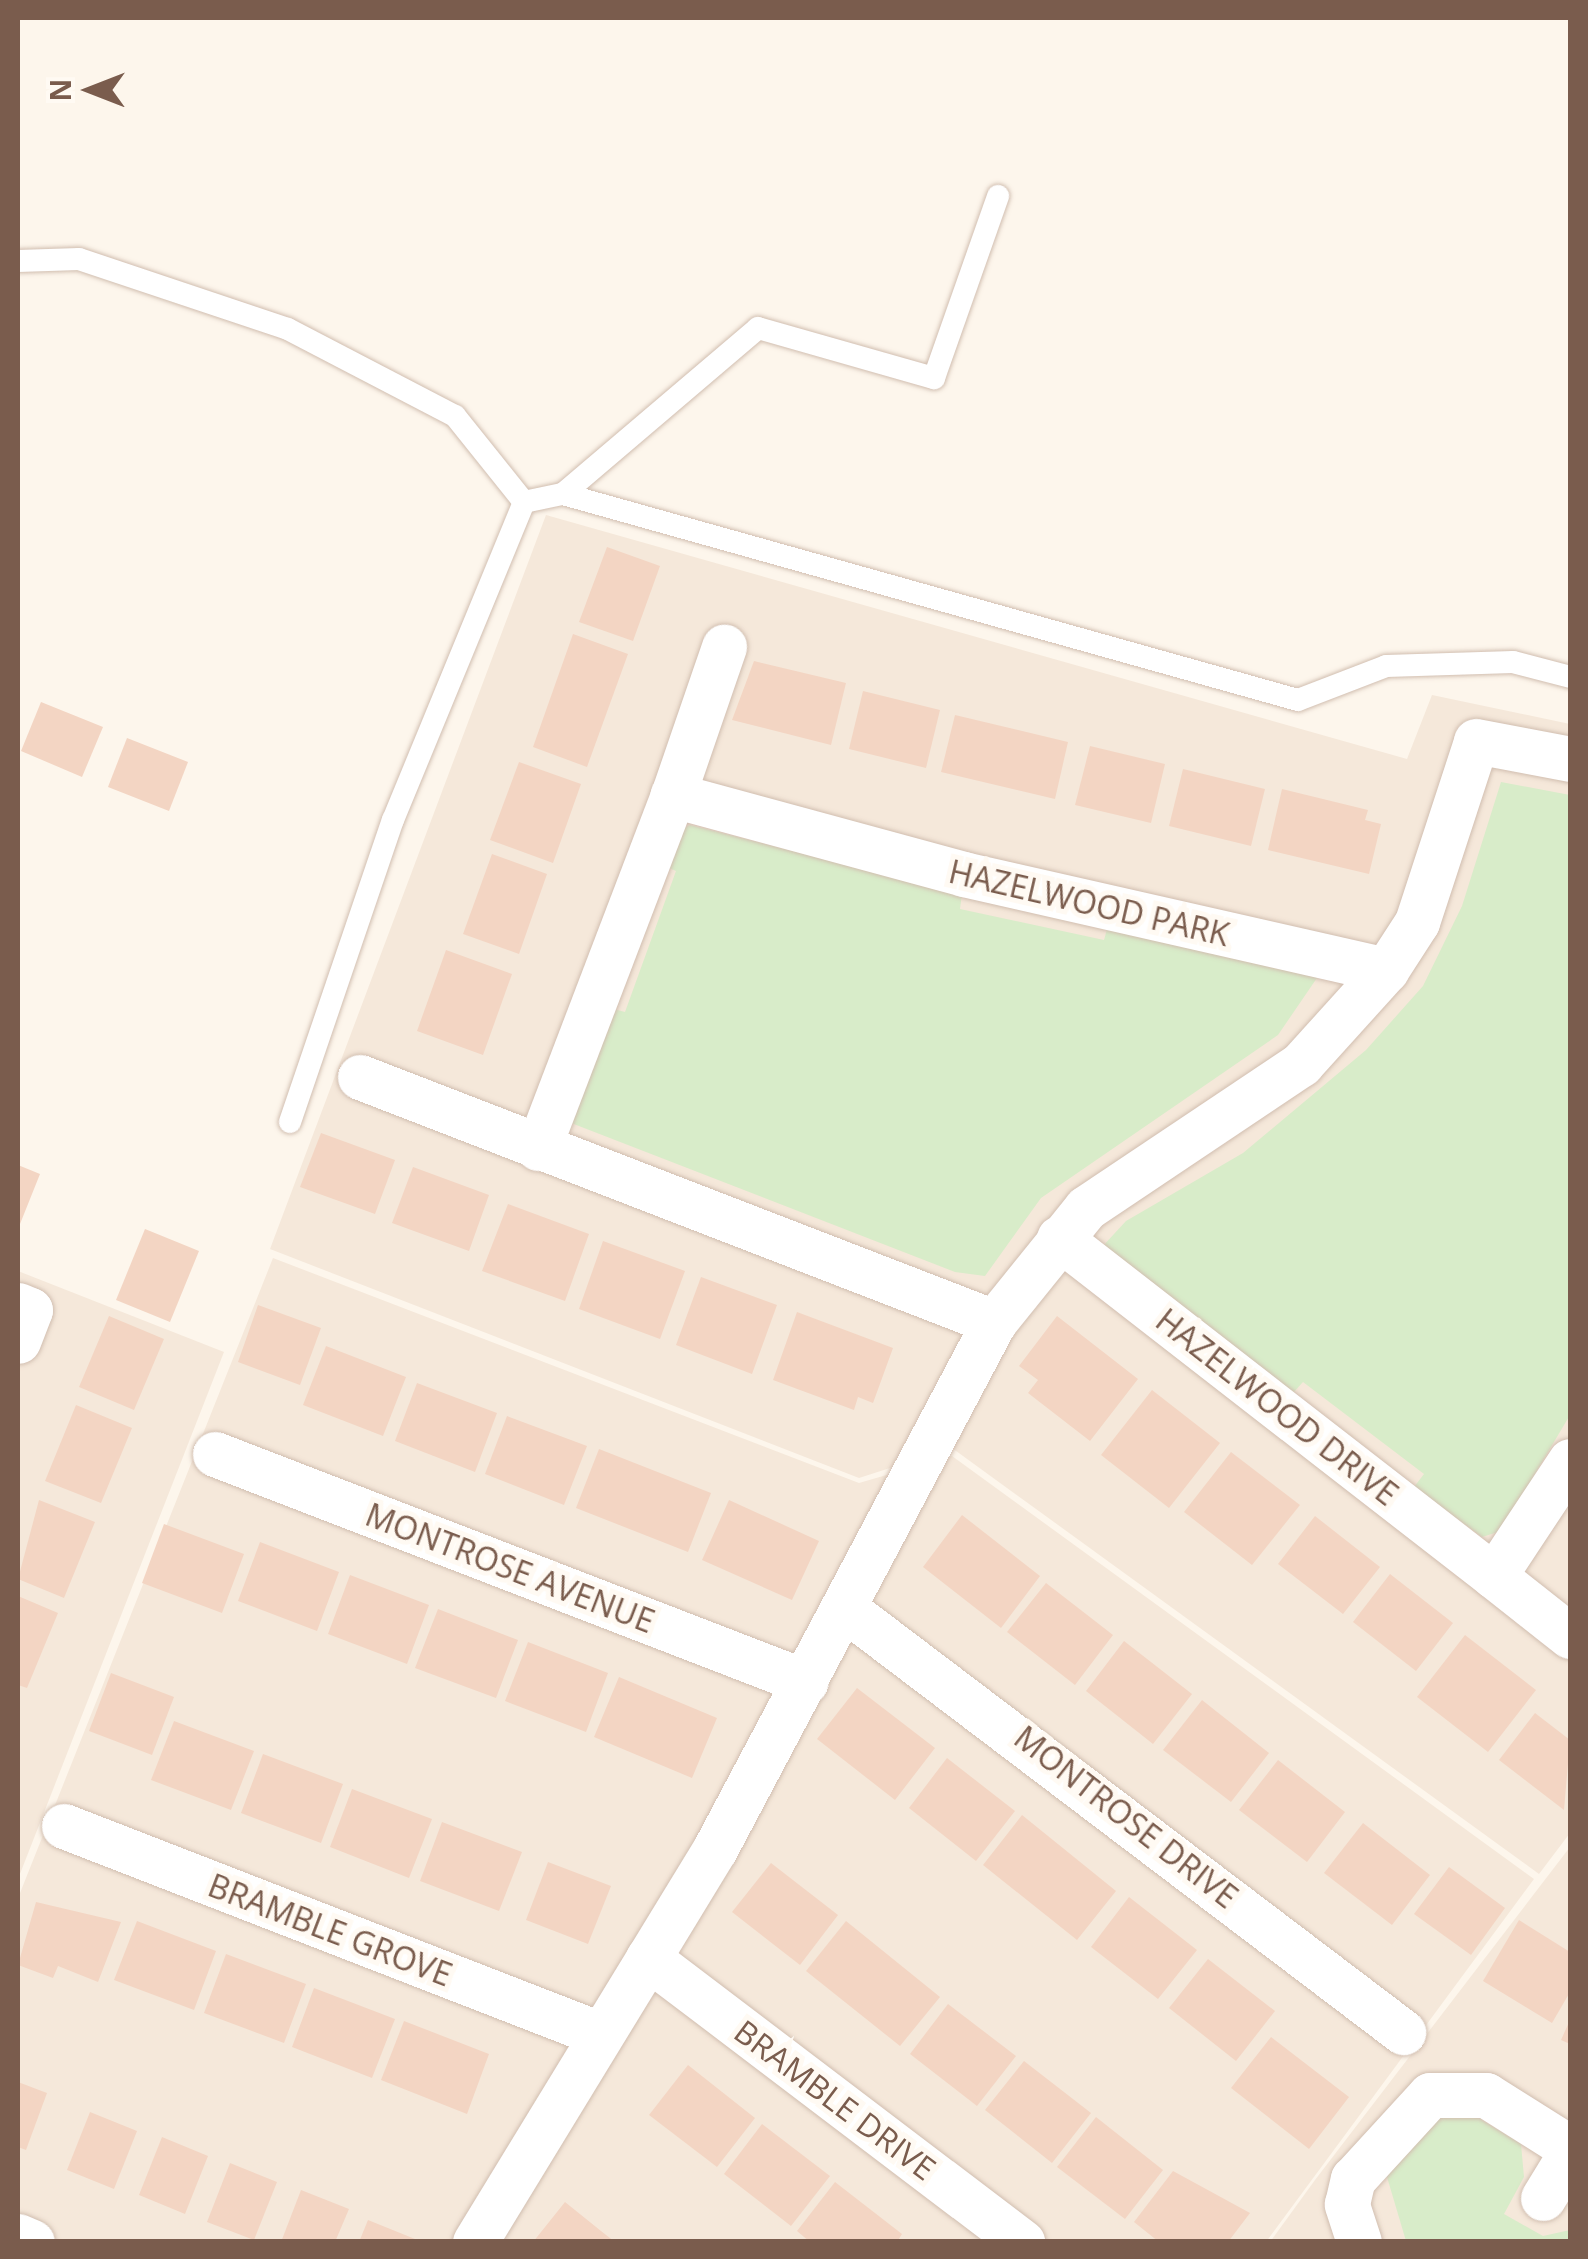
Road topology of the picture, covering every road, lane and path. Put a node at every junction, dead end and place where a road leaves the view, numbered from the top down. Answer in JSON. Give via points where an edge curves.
{"nodes":[{"id":1,"x":998,"y":196,"type":"dead end"},
{"id":2,"x":18,"y":262,"type":"edge"},
{"id":3,"x":563,"y":494,"type":"junction"},
{"id":4,"x":524,"y":502,"type":"junction"},
{"id":5,"x":724,"y":648,"type":"dead end"},
{"id":6,"x":1570,"y":677,"type":"edge"},
{"id":7,"x":1570,"y":759,"type":"edge"},
{"id":8,"x":673,"y":795,"type":"junction"},
{"id":9,"x":1386,"y":970,"type":"junction"},
{"id":10,"x":360,"y":1077,"type":"dead end"},
{"id":11,"x":290,"y":1122,"type":"dead end"},
{"id":12,"x":538,"y":1148,"type":"junction"},
{"id":13,"x":1059,"y":1238,"type":"junction"},
{"id":14,"x":994,"y":1322,"type":"junction"},
{"id":15,"x":215,"y":1454,"type":"dead end"},
{"id":16,"x":1570,"y":1461,"type":"edge"},
{"id":17,"x":1494,"y":1576,"type":"junction"},
{"id":18,"x":844,"y":1608,"type":"junction"},
{"id":19,"x":1570,"y":1636,"type":"edge"},
{"id":20,"x":806,"y":1682,"type":"junction"},
{"id":21,"x":64,"y":1826,"type":"dead end"},
{"id":22,"x":648,"y":1958,"type":"junction"},
{"id":23,"x":1403,"y":2032,"type":"dead end"},
{"id":24,"x":597,"y":2033,"type":"junction"},
{"id":25,"x":1570,"y":2151,"type":"edge"},
{"id":26,"x":1542,"y":2198,"type":"dead end"},
{"id":27,"x":18,"y":2236,"type":"edge"},
{"id":28,"x":32,"y":2242,"type":"edge"},
{"id":29,"x":475,"y":2242,"type":"edge"},
{"id":30,"x":1022,"y":2242,"type":"edge"},
{"id":31,"x":1359,"y":2242,"type":"edge"}],
"edges":[{"from":1,"to":3,"type":"lane","via":[[934,378],[758,328]]},
{"from":2,"to":4,"type":"lane","via":[[78,258],[288,329],[454,416]]},
{"from":3,"to":4,"type":"lane"},
{"from":3,"to":6,"type":"lane","via":[[1298,700],[1386,666],[1512,662]]},
{"from":4,"to":11,"type":"lane","via":[[393,820]]},
{"from":5,"to":8,"type":"street"},
{"from":7,"to":9,"type":"street","via":[[1476,741],[1417,922]]},
{"from":8,"to":9,"type":"street","name":"HAZELWOOD PARK","via":[[964,874]]},
{"from":8,"to":12,"type":"street"},
{"from":9,"to":13,"type":"street","via":[[1301,1064],[1100,1198]]},
{"from":10,"to":12,"type":"street"},
{"from":12,"to":14,"type":"street"},
{"from":13,"to":14,"type":"street"},
{"from":13,"to":17,"type":"street","name":"HAZELWOOD DRIVE"},
{"from":14,"to":18,"type":"street"},
{"from":15,"to":20,"type":"street","name":"MONTROSE AVENUE"},
{"from":16,"to":17,"type":"street"},
{"from":17,"to":19,"type":"street","name":"HAZELWOOD DRIVE"},
{"from":18,"to":20,"type":"street"},
{"from":18,"to":23,"type":"street","name":"MONTROSE DRIVE","via":[[895,1638]]},
{"from":20,"to":22,"type":"street"},
{"from":21,"to":24,"type":"street","name":"BRAMBLE GROVE"},
{"from":22,"to":24,"type":"street"},
{"from":22,"to":30,"type":"street","name":"BRAMBLE DRIVE"},
{"from":24,"to":29,"type":"street"},
{"from":25,"to":26,"type":"street"},
{"from":25,"to":31,"type":"street","via":[[1486,2095],[1430,2095],[1353,2179],[1346,2204]]},
{"from":27,"to":28,"type":"street"}]}
